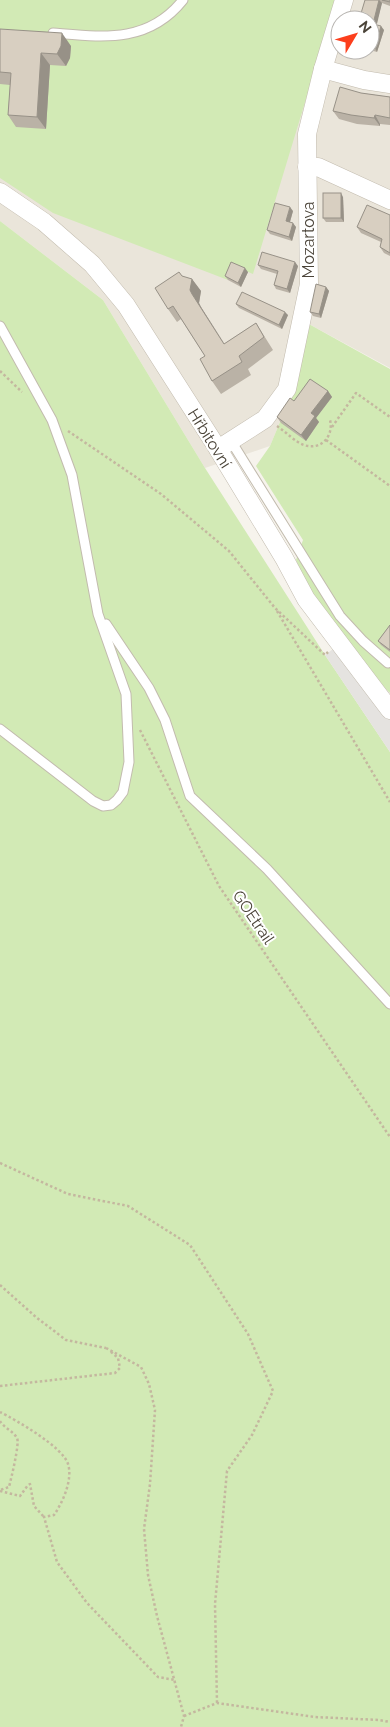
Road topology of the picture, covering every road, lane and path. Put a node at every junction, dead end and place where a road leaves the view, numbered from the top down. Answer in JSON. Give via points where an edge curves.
{"nodes":[{"id":1,"x":183,"y":0,"type":"edge"},
{"id":2,"x":344,"y":0,"type":"edge"},
{"id":3,"x":47,"y":33,"type":"edge"},
{"id":4,"x":323,"y":69,"type":"junction"},
{"id":5,"x":390,"y":84,"type":"edge"},
{"id":6,"x":307,"y":167,"type":"junction"},
{"id":7,"x":0,"y":192,"type":"edge"},
{"id":8,"x":390,"y":200,"type":"edge"},
{"id":9,"x":0,"y":326,"type":"edge"},
{"id":10,"x":390,"y":417,"type":"edge"},
{"id":11,"x":265,"y":419,"type":"junction"},
{"id":12,"x":52,"y":420,"type":"junction"},
{"id":13,"x":330,"y":420,"type":"dead end"},
{"id":14,"x":331,"y":428,"type":"junction"},
{"id":15,"x":326,"y":440,"type":"junction"},
{"id":16,"x":224,"y":445,"type":"junction"},
{"id":17,"x":390,"y":486,"type":"edge"},
{"id":18,"x":275,"y":608,"type":"junction"},
{"id":19,"x":98,"y":614,"type":"junction"},
{"id":20,"x":340,"y":644,"type":"junction"},
{"id":21,"x":388,"y":663,"type":"dead end"},
{"id":22,"x":390,"y":710,"type":"edge"},
{"id":23,"x":139,"y":727,"type":"dead end"},
{"id":24,"x":0,"y":729,"type":"edge"},
{"id":25,"x":390,"y":802,"type":"edge"},
{"id":26,"x":390,"y":1004,"type":"edge"},
{"id":27,"x":390,"y":1137,"type":"edge"},
{"id":28,"x":0,"y":1163,"type":"edge"},
{"id":29,"x":0,"y":1285,"type":"edge"},
{"id":30,"x":106,"y":1348,"type":"junction"},
{"id":31,"x":0,"y":1386,"type":"edge"},
{"id":32,"x":0,"y":1412,"type":"edge"},
{"id":33,"x":0,"y":1421,"type":"edge"},
{"id":34,"x":0,"y":1490,"type":"edge"},
{"id":35,"x":44,"y":1517,"type":"junction"},
{"id":36,"x":175,"y":1680,"type":"junction"},
{"id":37,"x":217,"y":1703,"type":"junction"},
{"id":38,"x":184,"y":1716,"type":"junction"},
{"id":39,"x":390,"y":1722,"type":"edge"},
{"id":40,"x":181,"y":1727,"type":"edge"}],
"edges":[{"from":1,"to":3,"type":"lane","via":[[163,20],[132,34]]},
{"from":2,"to":4,"type":"street","name":"Mozartova"},
{"from":4,"to":5,"type":"street"},
{"from":4,"to":6,"type":"street","name":"Mozartova","via":[[307,134]]},
{"from":6,"to":8,"type":"street","via":[[318,168]]},
{"from":6,"to":11,"type":"street","name":"Mozartova","via":[[309,284],[287,389]]},
{"from":7,"to":16,"type":"street","name":"Hřbitovní","via":[[44,222],[92,264],[126,305]]},
{"from":9,"to":12,"type":"lane"},
{"from":10,"to":14,"type":"path","via":[[356,393]]},
{"from":11,"to":15,"type":"path","via":[[303,445],[321,444]]},
{"from":11,"to":16,"type":"street","name":"Mozartova"},
{"from":12,"to":18,"type":"path","via":[[161,494],[230,551]]},
{"from":12,"to":19,"type":"lane","via":[[72,475]]},
{"from":13,"to":14,"type":"path"},
{"from":14,"to":15,"type":"path"},
{"from":15,"to":17,"type":"path"},
{"from":16,"to":20,"type":"street","name":"Hřbitovní","via":[[306,599]]},
{"from":16,"to":21,"type":"lane","via":[[340,616]]},
{"from":18,"to":20,"type":"path","via":[[325,655]]},
{"from":18,"to":25,"type":"path"},
{"from":19,"to":24,"type":"lane","via":[[126,694],[129,762],[123,792],[118,800],[103,806],[92,801]]},
{"from":19,"to":26,"type":"lane","via":[[149,688],[161,712],[190,796],[267,869]]},
{"from":20,"to":22,"type":"street","name":"Hřbitovní"},
{"from":23,"to":27,"type":"path","name":"GOEtrail","via":[[219,886]]},
{"from":28,"to":37,"type":"path","via":[[68,1194],[128,1206],[190,1245],[248,1334],[273,1391],[252,1435],[227,1471],[215,1604]]},
{"from":29,"to":30,"type":"path","via":[[66,1340]]},
{"from":30,"to":31,"type":"path","via":[[118,1358],[120,1368],[115,1373]]},
{"from":30,"to":36,"type":"path","via":[[141,1367],[149,1384],[154,1410],[144,1529],[148,1575]]},
{"from":32,"to":35,"type":"path","via":[[50,1444],[68,1462],[70,1478],[59,1507],[54,1515]]},
{"from":33,"to":34,"type":"path","via":[[18,1438],[19,1446],[9,1487]]},
{"from":34,"to":35,"type":"path","via":[[20,1496],[30,1484],[34,1506]]},
{"from":35,"to":36,"type":"path","via":[[57,1562],[87,1603],[158,1677]]},
{"from":36,"to":38,"type":"path"},
{"from":37,"to":38,"type":"path"},
{"from":37,"to":39,"type":"path","via":[[316,1717]]},
{"from":38,"to":40,"type":"path"}]}
